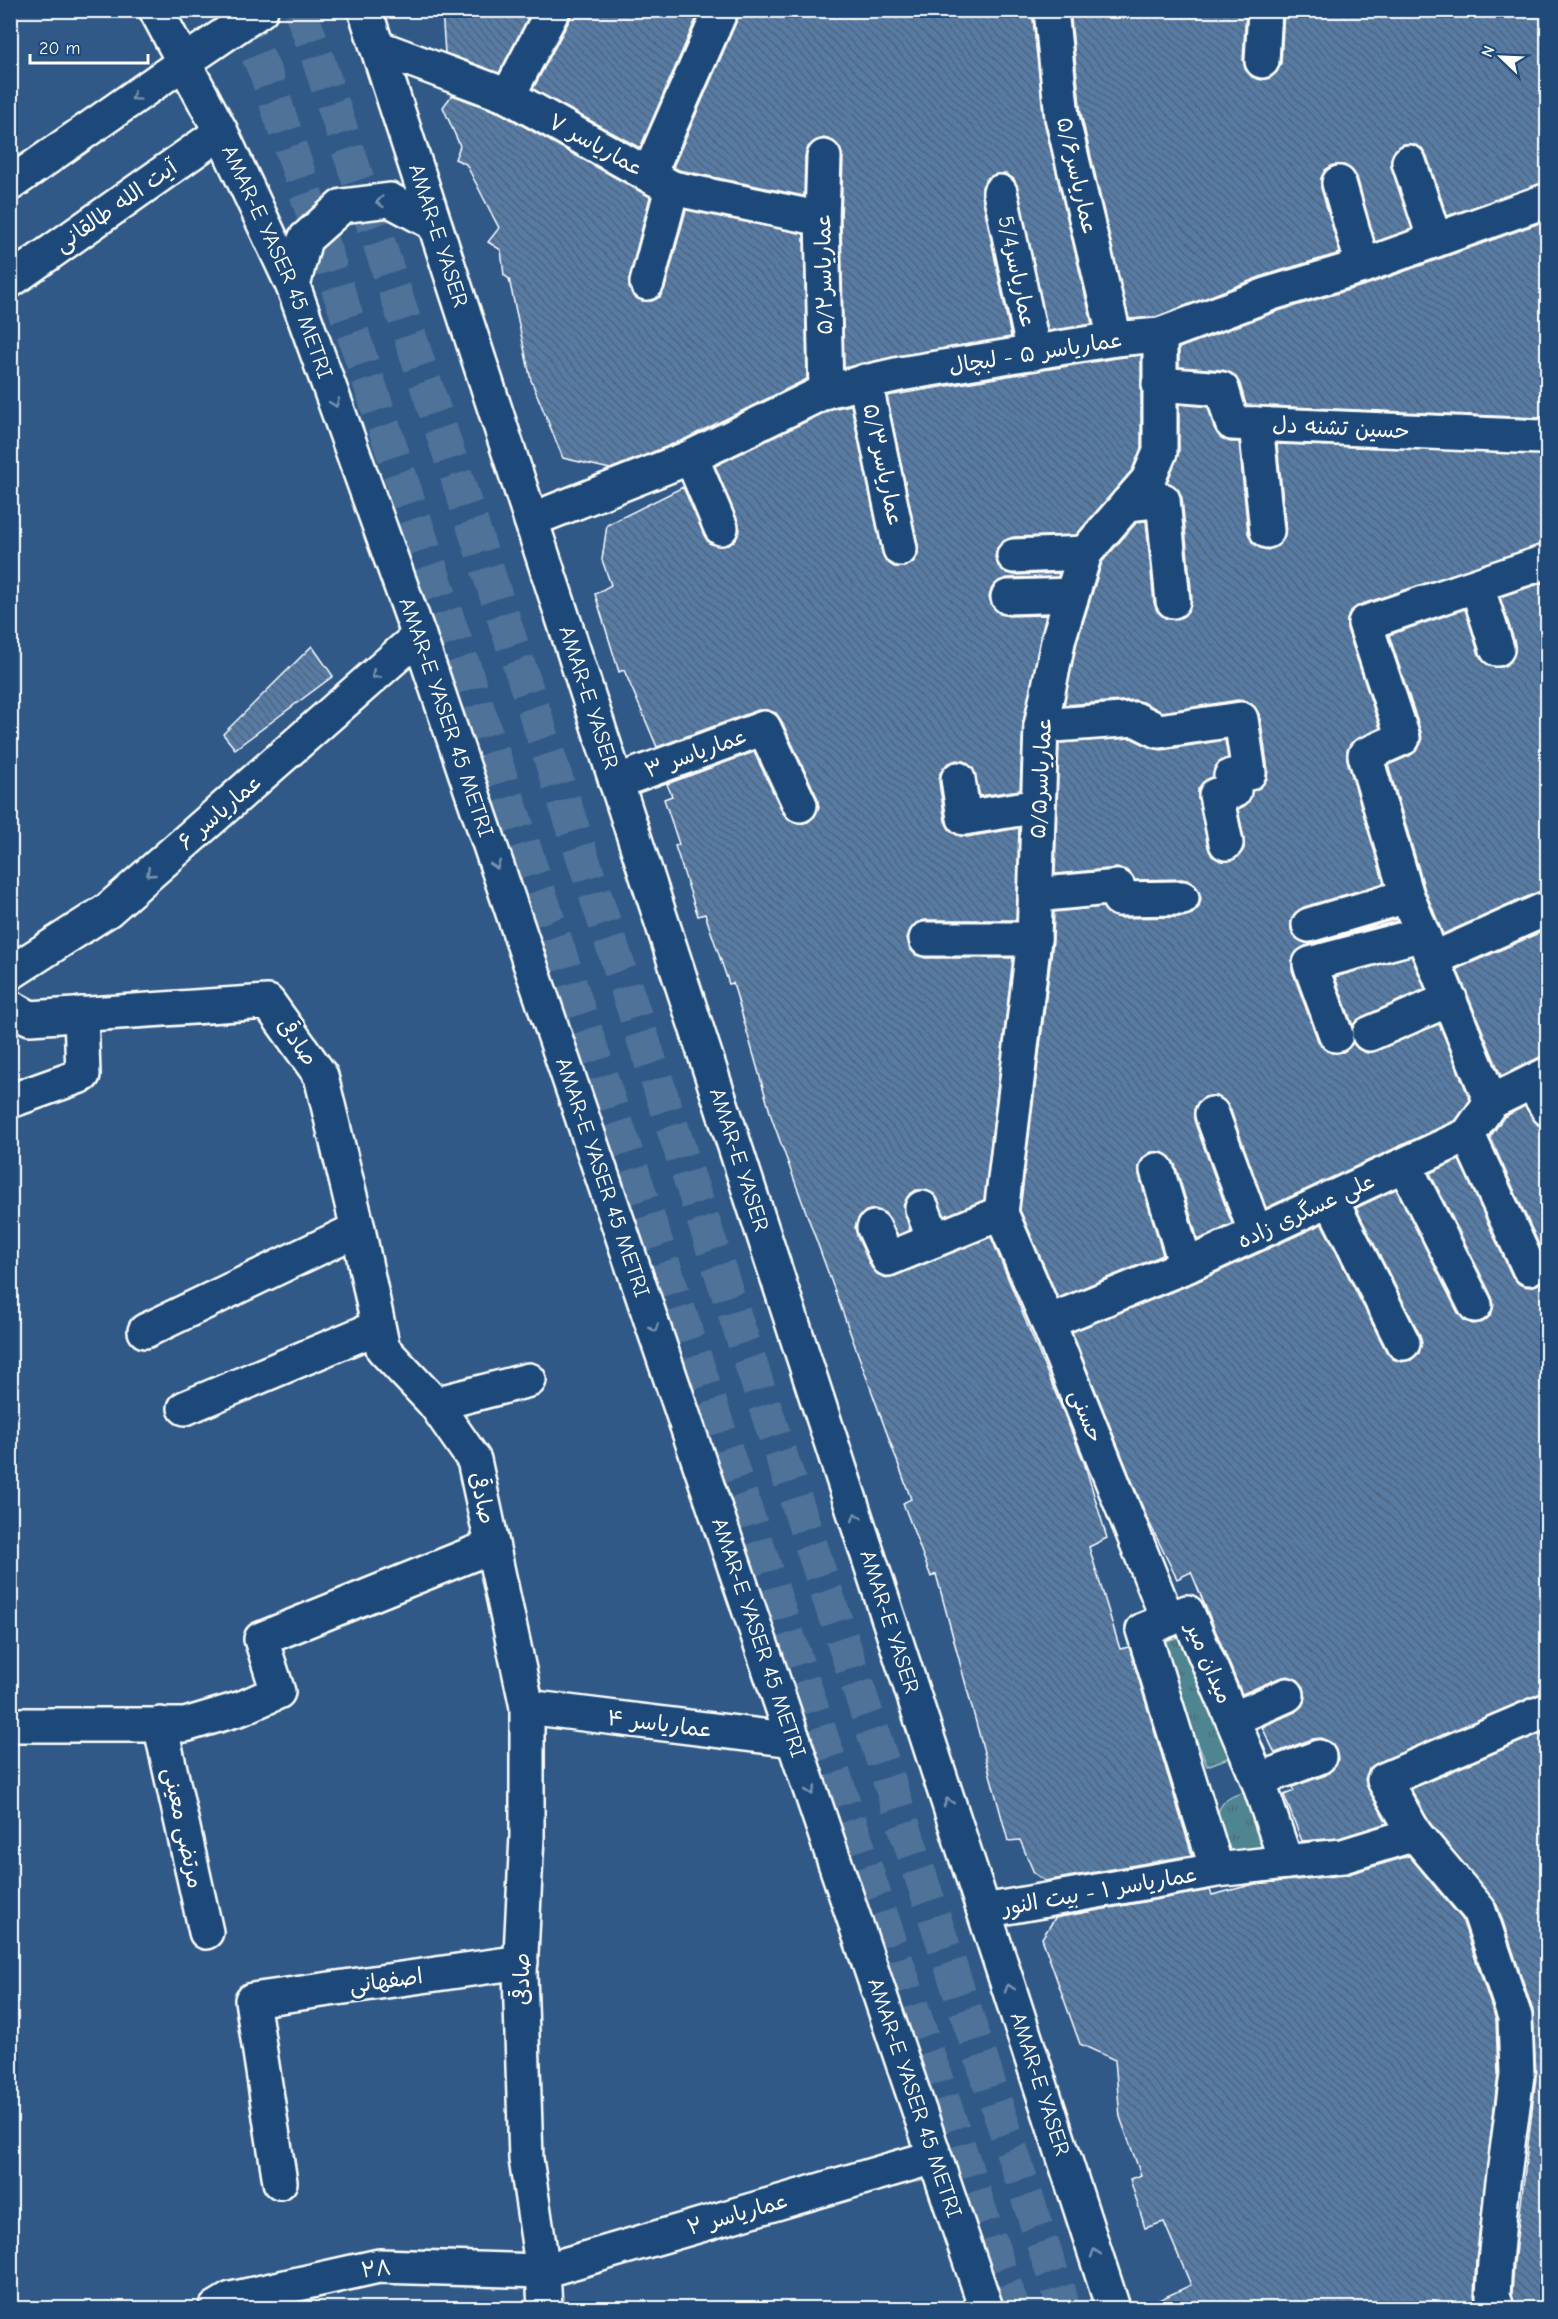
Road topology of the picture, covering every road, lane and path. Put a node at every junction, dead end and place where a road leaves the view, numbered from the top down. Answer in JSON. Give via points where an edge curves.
{"nodes":[{"id":1,"x":156,"y":10,"type":"edge"},
{"id":2,"x":261,"y":10,"type":"edge"},
{"id":3,"x":365,"y":10,"type":"edge"},
{"id":4,"x":553,"y":10,"type":"edge"},
{"id":5,"x":721,"y":10,"type":"edge"},
{"id":6,"x":1051,"y":10,"type":"edge"},
{"id":7,"x":1265,"y":10,"type":"edge"},
{"id":8,"x":378,"y":47,"type":"junction"},
{"id":9,"x":1262,"y":61,"type":"dead end"},
{"id":10,"x":183,"y":63,"type":"junction"},
{"id":11,"x":508,"y":96,"type":"junction"},
{"id":12,"x":221,"y":132,"type":"junction"},
{"id":13,"x":824,"y":157,"type":"dead end"},
{"id":14,"x":1409,"y":162,"type":"dead end"},
{"id":15,"x":660,"y":181,"type":"junction"},
{"id":16,"x":1339,"y":183,"type":"dead end"},
{"id":17,"x":10,"y":184,"type":"edge"},
{"id":18,"x":1000,"y":192,"type":"dead end"},
{"id":19,"x":1548,"y":200,"type":"edge"},
{"id":20,"x":822,"y":219,"type":"junction"},
{"id":21,"x":433,"y":223,"type":"junction"},
{"id":22,"x":1435,"y":240,"type":"junction"},
{"id":23,"x":1363,"y":266,"type":"junction"},
{"id":24,"x":10,"y":280,"type":"edge"},
{"id":25,"x":647,"y":283,"type":"dead end"},
{"id":26,"x":293,"y":286,"type":"junction"},
{"id":27,"x":1160,"y":335,"type":"junction"},
{"id":28,"x":1115,"y":339,"type":"junction"},
{"id":29,"x":1034,"y":353,"type":"junction"},
{"id":30,"x":865,"y":381,"type":"junction"},
{"id":31,"x":1159,"y":384,"type":"junction"},
{"id":32,"x":826,"y":391,"type":"junction"},
{"id":33,"x":1256,"y":424,"type":"junction"},
{"id":34,"x":1548,"y":434,"type":"edge"},
{"id":35,"x":691,"y":457,"type":"junction"},
{"id":36,"x":1127,"y":504,"type":"junction"},
{"id":37,"x":531,"y":520,"type":"junction"},
{"id":38,"x":721,"y":528,"type":"dead end"},
{"id":39,"x":1267,"y":531,"type":"dead end"},
{"id":40,"x":900,"y":549,"type":"dead end"},
{"id":41,"x":1085,"y":553,"type":"junction"},
{"id":42,"x":1014,"y":556,"type":"dead end"},
{"id":43,"x":1548,"y":561,"type":"edge"},
{"id":44,"x":1477,"y":586,"type":"junction"},
{"id":45,"x":1072,"y":595,"type":"junction"},
{"id":46,"x":1008,"y":597,"type":"dead end"},
{"id":47,"x":1173,"y":601,"type":"dead end"},
{"id":48,"x":419,"y":636,"type":"junction"},
{"id":49,"x":1497,"y":649,"type":"dead end"},
{"id":50,"x":1041,"y":726,"type":"junction"},
{"id":51,"x":958,"y":779,"type":"dead end"},
{"id":52,"x":616,"y":782,"type":"junction"},
{"id":53,"x":800,"y":805,"type":"dead end"},
{"id":54,"x":1038,"y":806,"type":"junction"},
{"id":55,"x":1226,"y":843,"type":"dead end"},
{"id":56,"x":1035,"y":895,"type":"junction"},
{"id":57,"x":1407,"y":896,"type":"junction"},
{"id":58,"x":1182,"y":898,"type":"dead end"},
{"id":59,"x":1548,"y":908,"type":"edge"},
{"id":60,"x":1309,"y":925,"type":"dead end"},
{"id":61,"x":926,"y":939,"type":"dead end"},
{"id":62,"x":1034,"y":939,"type":"junction"},
{"id":63,"x":1428,"y":946,"type":"junction"},
{"id":64,"x":10,"y":973,"type":"edge"},
{"id":65,"x":1450,"y":999,"type":"junction"},
{"id":66,"x":10,"y":1007,"type":"edge"},
{"id":67,"x":81,"y":1014,"type":"junction"},
{"id":68,"x":1369,"y":1034,"type":"dead end"},
{"id":69,"x":1336,"y":1035,"type":"dead end"},
{"id":70,"x":1542,"y":1088,"type":"edge"},
{"id":71,"x":10,"y":1101,"type":"edge"},
{"id":72,"x":1491,"y":1102,"type":"junction"},
{"id":73,"x":1212,"y":1114,"type":"dead end"},
{"id":74,"x":1468,"y":1135,"type":"junction"},
{"id":75,"x":1405,"y":1166,"type":"junction"},
{"id":76,"x":1157,"y":1170,"type":"dead end"},
{"id":77,"x":1330,"y":1198,"type":"junction"},
{"id":78,"x":922,"y":1208,"type":"dead end"},
{"id":79,"x":1001,"y":1213,"type":"junction"},
{"id":80,"x":874,"y":1228,"type":"dead end"},
{"id":81,"x":358,"y":1229,"type":"junction"},
{"id":82,"x":1256,"y":1234,"type":"junction"},
{"id":83,"x":934,"y":1240,"type":"junction"},
{"id":84,"x":1186,"y":1266,"type":"junction"},
{"id":85,"x":1529,"y":1268,"type":"dead end"},
{"id":86,"x":1475,"y":1305,"type":"dead end"},
{"id":87,"x":1048,"y":1322,"type":"junction"},
{"id":88,"x":378,"y":1327,"type":"junction"},
{"id":89,"x":145,"y":1331,"type":"dead end"},
{"id":90,"x":1403,"y":1343,"type":"dead end"},
{"id":91,"x":529,"y":1380,"type":"dead end"},
{"id":92,"x":435,"y":1404,"type":"junction"},
{"id":93,"x":185,"y":1408,"type":"dead end"},
{"id":94,"x":492,"y":1546,"type":"junction"},
{"id":95,"x":1168,"y":1620,"type":"junction"},
{"id":96,"x":1287,"y":1695,"type":"dead end"},
{"id":97,"x":526,"y":1707,"type":"junction"},
{"id":98,"x":1548,"y":1710,"type":"edge"},
{"id":99,"x":1233,"y":1719,"type":"junction"},
{"id":100,"x":160,"y":1724,"type":"junction"},
{"id":101,"x":10,"y":1725,"type":"edge"},
{"id":102,"x":794,"y":1740,"type":"junction"},
{"id":103,"x":1319,"y":1756,"type":"dead end"},
{"id":104,"x":1258,"y":1780,"type":"junction"},
{"id":105,"x":1415,"y":1834,"type":"junction"},
{"id":106,"x":1286,"y":1862,"type":"junction"},
{"id":107,"x":1217,"y":1870,"type":"junction"},
{"id":108,"x":984,"y":1911,"type":"junction"},
{"id":109,"x":206,"y":1932,"type":"dead end"},
{"id":110,"x":521,"y":1962,"type":"junction"},
{"id":111,"x":934,"y":2157,"type":"junction"},
{"id":112,"x":280,"y":2182,"type":"dead end"},
{"id":113,"x":543,"y":2271,"type":"junction"},
{"id":114,"x":216,"y":2308,"type":"edge"},
{"id":115,"x":545,"y":2308,"type":"edge"},
{"id":116,"x":986,"y":2308,"type":"edge"},
{"id":117,"x":1113,"y":2308,"type":"edge"},
{"id":118,"x":1497,"y":2308,"type":"edge"}],
"edges":[{"from":1,"to":10,"type":"street","name":"AMAR-E YASER 45 METRI"},
{"from":2,"to":10,"type":"street"},
{"from":3,"to":8,"type":"street","name":"AMAR-E YASER"},
{"from":4,"to":11,"type":"street"},
{"from":5,"to":15,"type":"street"},
{"from":6,"to":28,"type":"street","name":"عماریاسر۵/۶","via":[[1062,117]]},
{"from":7,"to":9,"type":"street"},
{"from":8,"to":11,"type":"street","name":"عماریاسر ۷"},
{"from":8,"to":21,"type":"street","name":"AMAR-E YASER"},
{"from":10,"to":12,"type":"street","name":"AMAR-E YASER 45 METRI"},
{"from":10,"to":17,"type":"street","one_way":true},
{"from":11,"to":15,"type":"street","name":"عماریاسر ۷"},
{"from":12,"to":24,"type":"street","name":"آیت الله طالقانی"},
{"from":12,"to":26,"type":"street","name":"AMAR-E YASER 45 METRI"},
{"from":13,"to":20,"type":"street","name":"عماریاسر۵/۲"},
{"from":14,"to":22,"type":"street"},
{"from":15,"to":20,"type":"street","name":"عماریاسر ۷"},
{"from":15,"to":25,"type":"street"},
{"from":16,"to":23,"type":"street"},
{"from":18,"to":29,"type":"street","name":"عماریاسر5/4"},
{"from":19,"to":22,"type":"street","name":"عماریاسر ۵ - لبچال"},
{"from":20,"to":32,"type":"street","name":"عماریاسر۵/۲"},
{"from":21,"to":26,"type":"street","one_way":true,"via":[[390,200],[342,207],[305,239]]},
{"from":21,"to":37,"type":"street","name":"AMAR-E YASER"},
{"from":22,"to":23,"type":"street","name":"عماریاسر ۵ - لبچال"},
{"from":23,"to":27,"type":"street","name":"عماریاسر ۵ - لبچال","via":[[1272,293]]},
{"from":26,"to":48,"type":"street","name":"AMAR-E YASER 45 METRI","one_way":true},
{"from":27,"to":28,"type":"street","name":"عماریاسر ۵ - لبچال"},
{"from":27,"to":31,"type":"street","name":"عماریاسر۵/۵"},
{"from":28,"to":29,"type":"street","name":"عماریاسر ۵ - لبچال"},
{"from":29,"to":30,"type":"street","name":"عماریاسر ۵ - لبچال"},
{"from":30,"to":32,"type":"street","name":"عماریاسر ۵ - لبچال"},
{"from":30,"to":40,"type":"street","name":"عماریاسر۵/۳"},
{"from":31,"to":33,"type":"street","name":"حسین تشنه دل","via":[[1222,389],[1232,423]]},
{"from":31,"to":36,"type":"street","name":"عماریاسر۵/۵","via":[[1160,452],[1148,480]]},
{"from":32,"to":35,"type":"street","name":"عماریاسر ۵ - لبچال"},
{"from":33,"to":34,"type":"street","name":"حسین تشنه دل","via":[[1541,437]]},
{"from":33,"to":39,"type":"street"},
{"from":35,"to":37,"type":"street","name":"عماریاسر ۵ - لبچال"},
{"from":35,"to":38,"type":"street"},
{"from":36,"to":41,"type":"street","name":"عماریاسر۵/۵"},
{"from":36,"to":47,"type":"street","via":[[1163,500]]},
{"from":37,"to":52,"type":"street","name":"AMAR-E YASER"},
{"from":41,"to":42,"type":"street"},
{"from":41,"to":45,"type":"street","name":"عماریاسر۵/۵"},
{"from":43,"to":44,"type":"street"},
{"from":44,"to":49,"type":"street"},
{"from":44,"to":57,"type":"street","via":[[1365,623],[1403,738],[1365,755]]},
{"from":45,"to":46,"type":"street"},
{"from":45,"to":50,"type":"street","name":"عماریاسر۵/۵"},
{"from":48,"to":64,"type":"street","name":"عماریاسر ۶","one_way":true,"via":[[108,910]]},
{"from":48,"to":102,"type":"street","name":"AMAR-E YASER 45 METRI","one_way":true},
{"from":50,"to":54,"type":"street","name":"عماریاسر۵/۵"},
{"from":50,"to":55,"type":"street","via":[[1135,719],[1159,731],[1240,719],[1249,772],[1231,776],[1234,791],[1216,795]]},
{"from":51,"to":54,"type":"street","via":[[964,818]]},
{"from":52,"to":53,"type":"street","name":"عماریاسر ۳","via":[[760,717]]},
{"from":108,"to":52,"type":"street","name":"AMAR-E YASER","one_way":true},
{"from":54,"to":56,"type":"street","name":"عماریاسر۵/۵"},
{"from":56,"to":58,"type":"street","via":[[1118,887],[1119,899]]},
{"from":56,"to":62,"type":"street","name":"عماریاسر۵/۵"},
{"from":57,"to":60,"type":"street"},
{"from":57,"to":63,"type":"street"},
{"from":59,"to":63,"type":"street"},
{"from":61,"to":62,"type":"street"},
{"from":62,"to":79,"type":"street","name":"عماریاسر۵/۵"},
{"from":63,"to":65,"type":"street"},
{"from":63,"to":69,"type":"street","via":[[1310,964]]},
{"from":65,"to":68,"type":"street"},
{"from":65,"to":72,"type":"street"},
{"from":66,"to":67,"type":"street","name":"صادقی","via":[[30,1018]]},
{"from":67,"to":71,"type":"street","via":[[83,1074]]},
{"from":67,"to":81,"type":"street","name":"صادقی","via":[[268,1002],[321,1076]]},
{"from":70,"to":72,"type":"street","name":"علی عسگری زاده"},
{"from":72,"to":74,"type":"street","name":"علی عسگری زاده"},
{"from":73,"to":82,"type":"street"},
{"from":74,"to":75,"type":"street","name":"علی عسگری زاده"},
{"from":74,"to":85,"type":"street"},
{"from":75,"to":77,"type":"street","name":"علی عسگری زاده"},
{"from":75,"to":86,"type":"street"},
{"from":76,"to":84,"type":"street"},
{"from":77,"to":82,"type":"street","name":"علی عسگری زاده"},
{"from":77,"to":90,"type":"street"},
{"from":78,"to":83,"type":"street"},
{"from":79,"to":83,"type":"street"},
{"from":79,"to":87,"type":"street","name":"حسنی"},
{"from":80,"to":83,"type":"street","via":[[888,1259]]},
{"from":81,"to":88,"type":"street","name":"صادقی"},
{"from":81,"to":89,"type":"street"},
{"from":82,"to":84,"type":"street","name":"علی عسگری زاده"},
{"from":84,"to":87,"type":"street","name":"علی عسگری زاده"},
{"from":87,"to":95,"type":"street","name":"حسنی"},
{"from":88,"to":92,"type":"street","name":"صادقی","via":[[383,1349]]},
{"from":88,"to":93,"type":"street"},
{"from":91,"to":92,"type":"street"},
{"from":92,"to":94,"type":"street","name":"صادقی","via":[[474,1460]]},
{"from":94,"to":97,"type":"street","name":"صادقی"},
{"from":94,"to":100,"type":"street","via":[[261,1639],[278,1692],[242,1708],[185,1725]]},
{"from":95,"to":99,"type":"street","name":"میدان میر","via":[[1188,1612]]},
{"from":95,"to":107,"type":"street","name":"میدان میر","via":[[1143,1630]]},
{"from":96,"to":99,"type":"street"},
{"from":97,"to":102,"type":"street","name":"عماریاسر ۴"},
{"from":97,"to":110,"type":"street","name":"صادقی","via":[[527,1836]]},
{"from":98,"to":105,"type":"street","via":[[1384,1780]]},
{"from":99,"to":104,"type":"street","name":"میدان میر"},
{"from":100,"to":101,"type":"street"},
{"from":100,"to":109,"type":"street","name":"مرتضی معینی"},
{"from":102,"to":111,"type":"street","name":"AMAR-E YASER 45 METRI","one_way":true},
{"from":103,"to":104,"type":"street"},
{"from":104,"to":106,"type":"street","name":"میدان میر"},
{"from":105,"to":106,"type":"street","via":[[1343,1856]]},
{"from":105,"to":118,"type":"street","via":[[1479,1910],[1515,2017],[1517,2075],[1495,2262],[1493,2296]]},
{"from":106,"to":107,"type":"street"},
{"from":107,"to":108,"type":"street","name":"عماریاسر ۱ - بیت النور"},
{"from":117,"to":108,"type":"street","name":"AMAR-E YASER","one_way":true},
{"from":110,"to":112,"type":"street","name":"اصفهانی","via":[[252,2000]]},
{"from":110,"to":113,"type":"street","name":"صادقی","via":[[526,2159]]},
{"from":111,"to":113,"type":"street","name":"عماریاسر ۲"},
{"from":111,"to":116,"type":"street","name":"AMAR-E YASER 45 METRI"},
{"from":113,"to":114,"type":"street","name":"۲۸","via":[[379,2266],[231,2299]]},
{"from":113,"to":115,"type":"street","name":"صادقی"}]}
